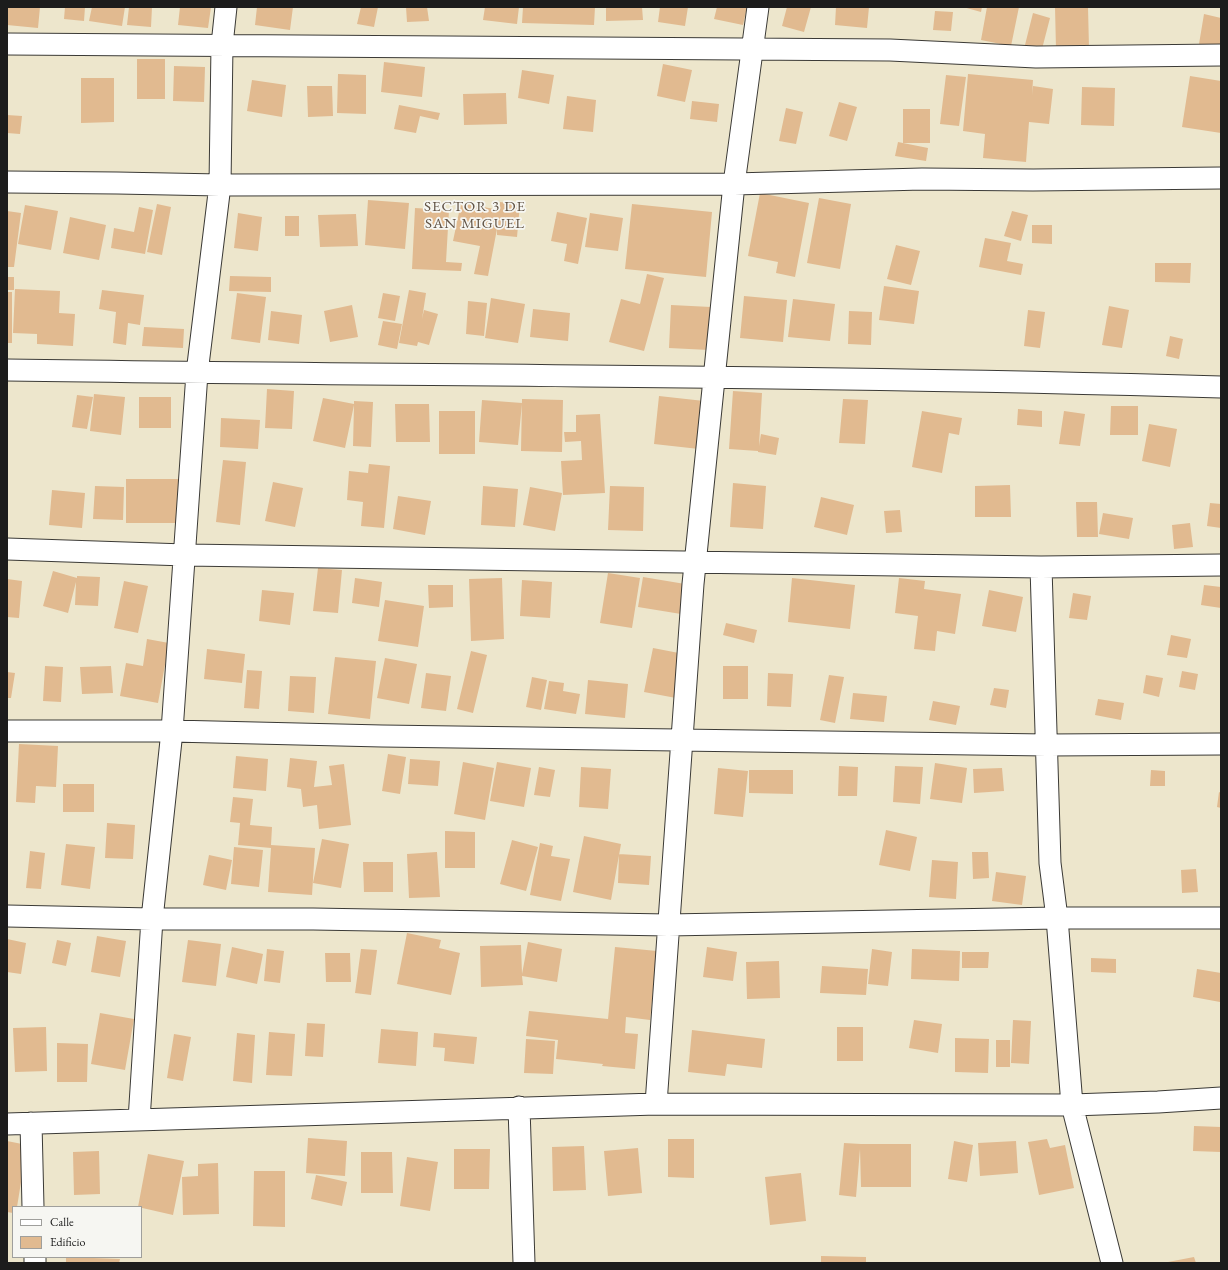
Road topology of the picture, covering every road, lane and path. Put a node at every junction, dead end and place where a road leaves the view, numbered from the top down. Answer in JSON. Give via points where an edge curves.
{"nodes":[{"id":1,"x":226,"y":7,"type":"edge"},
{"id":2,"x":758,"y":7,"type":"edge"},
{"id":3,"x":7,"y":44,"type":"edge"},
{"id":4,"x":222,"y":45,"type":"junction"},
{"id":5,"x":752,"y":49,"type":"junction"},
{"id":6,"x":1221,"y":55,"type":"edge"},
{"id":7,"x":1221,"y":178,"type":"edge"},
{"id":8,"x":7,"y":182,"type":"edge"},
{"id":9,"x":734,"y":184,"type":"junction"},
{"id":10,"x":220,"y":185,"type":"junction"},
{"id":11,"x":7,"y":370,"type":"edge"},
{"id":12,"x":197,"y":373,"type":"junction"},
{"id":13,"x":714,"y":377,"type":"junction"},
{"id":14,"x":1221,"y":387,"type":"edge"},
{"id":15,"x":7,"y":549,"type":"edge"},
{"id":16,"x":184,"y":555,"type":"junction"},
{"id":17,"x":695,"y":561,"type":"junction"},
{"id":18,"x":1221,"y":565,"type":"edge"},
{"id":19,"x":1041,"y":567,"type":"junction"},
{"id":20,"x":7,"y":731,"type":"edge"},
{"id":21,"x":172,"y":731,"type":"junction"},
{"id":22,"x":682,"y":739,"type":"junction"},
{"id":23,"x":1221,"y":744,"type":"edge"},
{"id":24,"x":1047,"y":745,"type":"junction"},
{"id":25,"x":7,"y":916,"type":"edge"},
{"id":26,"x":1057,"y":918,"type":"junction"},
{"id":27,"x":1221,"y":918,"type":"edge"},
{"id":28,"x":152,"y":919,"type":"junction"},
{"id":29,"x":668,"y":925,"type":"junction"},
{"id":30,"x":1221,"y":1098,"type":"edge"},
{"id":31,"x":656,"y":1104,"type":"junction"},
{"id":32,"x":1072,"y":1105,"type":"junction"},
{"id":33,"x":519,"y":1107,"type":"junction"},
{"id":34,"x":139,"y":1120,"type":"junction"},
{"id":35,"x":31,"y":1123,"type":"junction"},
{"id":36,"x":7,"y":1124,"type":"edge"},
{"id":37,"x":34,"y":1206,"type":"edge"},
{"id":38,"x":524,"y":1263,"type":"edge"},
{"id":39,"x":1112,"y":1263,"type":"edge"}],
"edges":[{"from":1,"to":4,"type":"street"},
{"from":2,"to":5,"type":"street"},
{"from":3,"to":4,"type":"street"},
{"from":4,"to":5,"type":"street"},
{"from":4,"to":10,"type":"street"},
{"from":5,"to":6,"type":"street","via":[[890,50],[1036,57]]},
{"from":5,"to":9,"type":"street"},
{"from":7,"to":9,"type":"street","via":[[922,179]]},
{"from":8,"to":10,"type":"street"},
{"from":9,"to":10,"type":"street"},
{"from":9,"to":13,"type":"street"},
{"from":10,"to":12,"type":"street"},
{"from":11,"to":12,"type":"street"},
{"from":12,"to":13,"type":"street"},
{"from":12,"to":16,"type":"street"},
{"from":13,"to":14,"type":"street"},
{"from":13,"to":17,"type":"street"},
{"from":15,"to":16,"type":"street"},
{"from":16,"to":17,"type":"street"},
{"from":16,"to":21,"type":"street"},
{"from":17,"to":19,"type":"street"},
{"from":17,"to":22,"type":"street"},
{"from":18,"to":19,"type":"street"},
{"from":19,"to":24,"type":"street"},
{"from":20,"to":21,"type":"street"},
{"from":21,"to":22,"type":"street"},
{"from":21,"to":28,"type":"street"},
{"from":22,"to":24,"type":"street"},
{"from":22,"to":29,"type":"street"},
{"from":23,"to":24,"type":"street"},
{"from":24,"to":26,"type":"street","via":[[1050,863]]},
{"from":25,"to":28,"type":"street"},
{"from":26,"to":27,"type":"street"},
{"from":26,"to":29,"type":"street"},
{"from":26,"to":32,"type":"street"},
{"from":28,"to":29,"type":"street"},
{"from":28,"to":34,"type":"street"},
{"from":29,"to":31,"type":"street"},
{"from":30,"to":32,"type":"street"},
{"from":31,"to":32,"type":"street"},
{"from":31,"to":33,"type":"street"},
{"from":32,"to":39,"type":"street"},
{"from":33,"to":34,"type":"street"},
{"from":33,"to":38,"type":"street"},
{"from":34,"to":35,"type":"street"},
{"from":35,"to":36,"type":"street"},
{"from":35,"to":37,"type":"street"}]}
